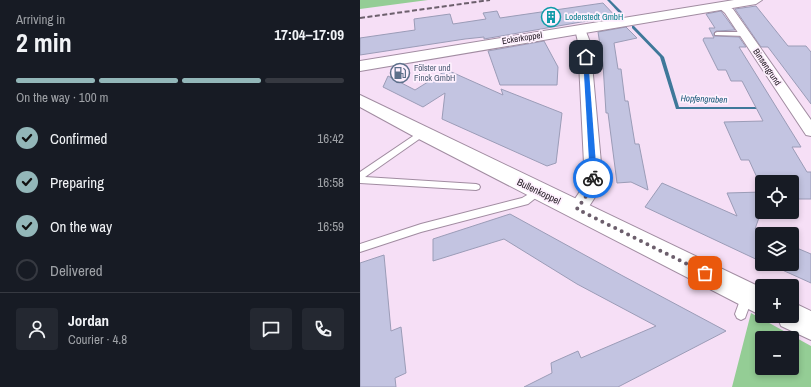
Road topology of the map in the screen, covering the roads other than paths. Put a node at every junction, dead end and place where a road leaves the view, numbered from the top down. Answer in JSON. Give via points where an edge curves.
{"nodes":[{"id":1,"x":756,"y":0,"type":"edge"},
{"id":2,"x":722,"y":6,"type":"junction"},
{"id":3,"x":580,"y":29,"type":"junction"},
{"id":4,"x":717,"y":34,"type":"dead end"},
{"id":5,"x":745,"y":34,"type":"junction"},
{"id":6,"x":360,"y":66,"type":"edge"},
{"id":7,"x":360,"y":100,"type":"edge"},
{"id":8,"x":811,"y":130,"type":"edge"},
{"id":9,"x":422,"y":133,"type":"junction"},
{"id":10,"x":360,"y":176,"type":"edge"},
{"id":11,"x":360,"y":180,"type":"edge"},
{"id":12,"x":476,"y":187,"type":"dead end"},
{"id":13,"x":539,"y":191,"type":"junction"},
{"id":14,"x":577,"y":209,"type":"junction"},
{"id":15,"x":360,"y":248,"type":"edge"},
{"id":16,"x":750,"y":303,"type":"edge"},
{"id":17,"x":799,"y":320,"type":"edge"},
{"id":18,"x":811,"y":326,"type":"edge"}],
"edges":[{"from":1,"to":2,"type":"street","name":"Eckerkoppel"},
{"from":2,"to":3,"type":"street","name":"Eckerkoppel"},
{"from":2,"to":5,"type":"street","name":"Binsengrund","via":[[729,11]]},
{"from":3,"to":6,"type":"street","name":"Eckerkoppel"},
{"from":3,"to":14,"type":"street","via":[[584,42],[594,185]]},
{"from":4,"to":5,"type":"lane"},
{"from":5,"to":8,"type":"street","name":"Binsengrund"},
{"from":7,"to":9,"type":"street","name":"Bullenkoppel"},
{"from":9,"to":10,"type":"lane"},
{"from":9,"to":13,"type":"street","name":"Bullenkoppel"},
{"from":11,"to":12,"type":"lane"},
{"from":13,"to":14,"type":"street","name":"Bullenkoppel"},
{"from":13,"to":15,"type":"lane","via":[[525,201],[421,228]]},
{"from":14,"to":16,"type":"street","name":"Bullenkoppel"},
{"from":17,"to":18,"type":"street"}]}
